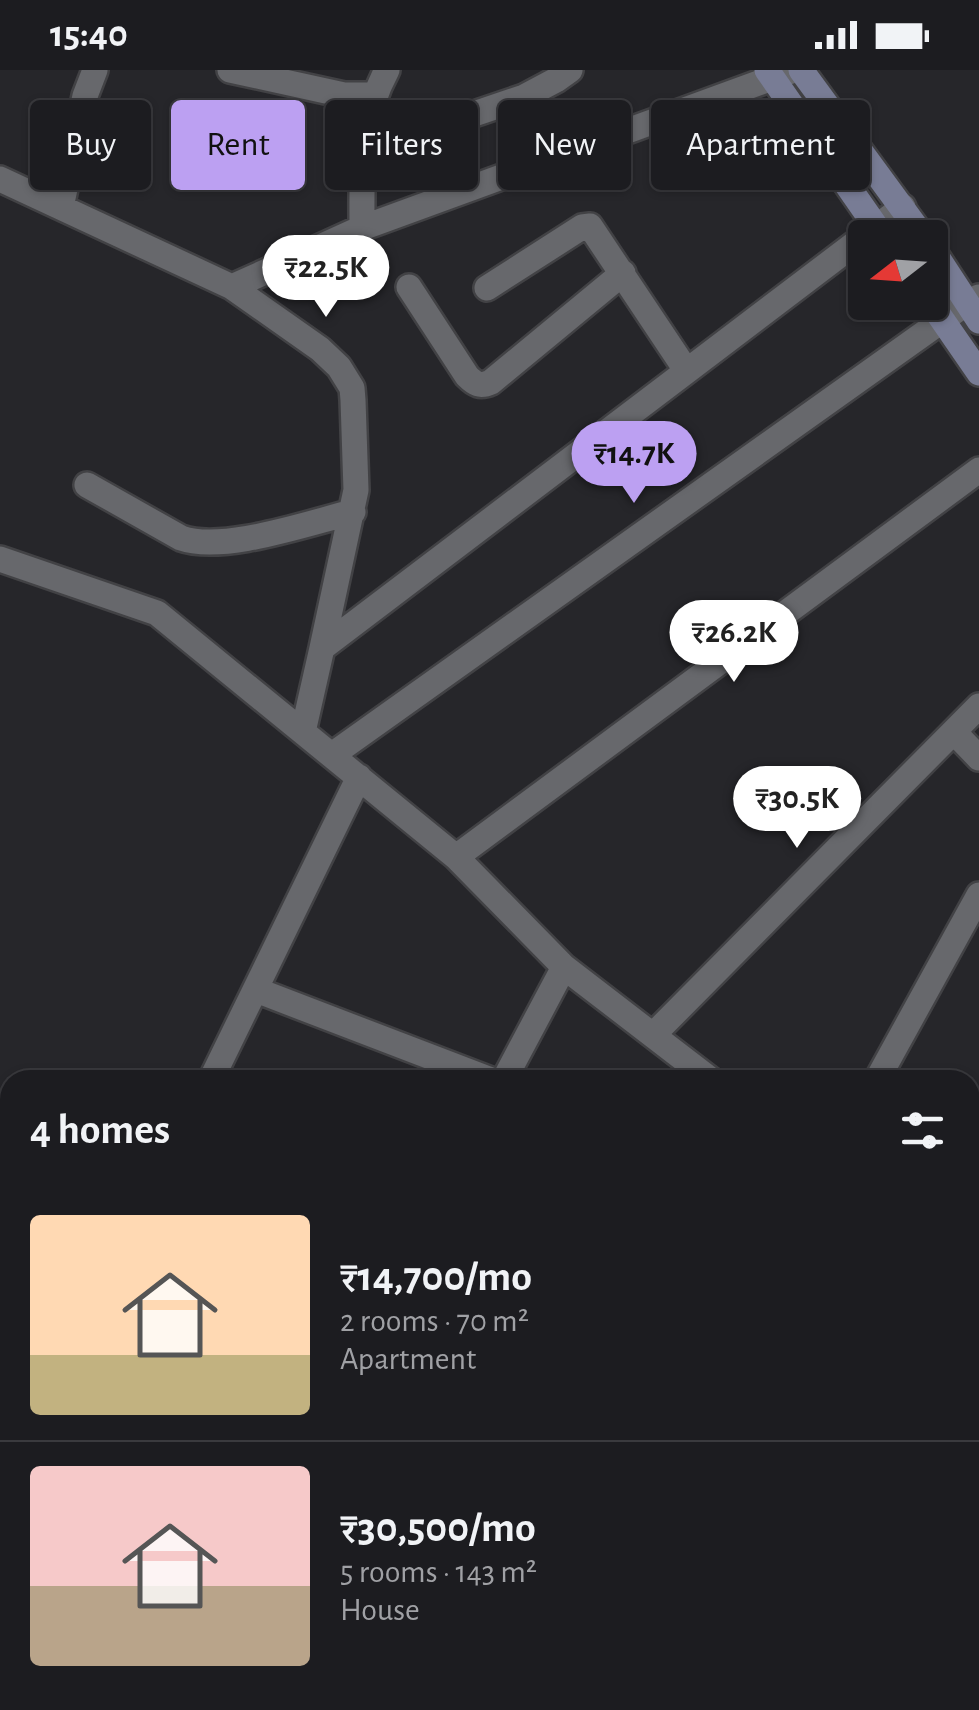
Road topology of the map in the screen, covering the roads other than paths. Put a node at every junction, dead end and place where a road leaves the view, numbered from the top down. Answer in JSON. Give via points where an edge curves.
{"nodes":[{"id":1,"x":95,"y":70,"type":"edge"},
{"id":2,"x":230,"y":70,"type":"edge"},
{"id":3,"x":387,"y":70,"type":"edge"},
{"id":4,"x":570,"y":70,"type":"edge"},
{"id":5,"x":784,"y":72,"type":"edge"},
{"id":6,"x":373,"y":95,"type":"junction"},
{"id":7,"x":372,"y":100,"type":"edge"},
{"id":8,"x":478,"y":113,"type":"edge"},
{"id":9,"x":0,"y":179,"type":"edge"},
{"id":10,"x":362,"y":190,"type":"edge"},
{"id":11,"x":62,"y":208,"type":"junction"},
{"id":12,"x":904,"y":208,"type":"junction"},
{"id":13,"x":874,"y":220,"type":"edge"},
{"id":14,"x":892,"y":220,"type":"edge"},
{"id":15,"x":912,"y":220,"type":"edge"},
{"id":16,"x":362,"y":228,"type":"junction"},
{"id":17,"x":848,"y":255,"type":"edge"},
{"id":18,"x":948,"y":270,"type":"edge"},
{"id":19,"x":623,"y":273,"type":"junction"},
{"id":20,"x":232,"y":287,"type":"junction"},
{"id":21,"x":408,"y":288,"type":"dead end"},
{"id":22,"x":486,"y":288,"type":"dead end"},
{"id":23,"x":975,"y":307,"type":"edge"},
{"id":24,"x":948,"y":310,"type":"edge"},
{"id":25,"x":925,"y":320,"type":"edge"},
{"id":26,"x":942,"y":320,"type":"edge"},
{"id":27,"x":686,"y":370,"type":"junction"},
{"id":28,"x":979,"y":373,"type":"edge"},
{"id":29,"x":979,"y":470,"type":"edge"},
{"id":30,"x":87,"y":485,"type":"dead end"},
{"id":31,"x":352,"y":512,"type":"junction"},
{"id":32,"x":0,"y":558,"type":"edge"},
{"id":33,"x":322,"y":648,"type":"junction"},
{"id":34,"x":979,"y":706,"type":"edge"},
{"id":35,"x":303,"y":732,"type":"junction"},
{"id":36,"x":954,"y":732,"type":"junction"},
{"id":37,"x":332,"y":755,"type":"junction"},
{"id":38,"x":979,"y":758,"type":"edge"},
{"id":39,"x":359,"y":777,"type":"junction"},
{"id":40,"x":456,"y":857,"type":"junction"},
{"id":41,"x":979,"y":895,"type":"edge"},
{"id":42,"x":564,"y":967,"type":"junction"},
{"id":43,"x":256,"y":990,"type":"junction"},
{"id":44,"x":653,"y":1035,"type":"junction"},
{"id":45,"x":217,"y":1070,"type":"edge"},
{"id":46,"x":465,"y":1070,"type":"edge"},
{"id":47,"x":509,"y":1070,"type":"edge"},
{"id":48,"x":698,"y":1070,"type":"edge"},
{"id":49,"x":883,"y":1070,"type":"edge"}],
"edges":[{"from":1,"to":11,"type":"street"},
{"from":2,"to":6,"type":"street"},
{"from":3,"to":6,"type":"street"},
{"from":4,"to":8,"type":"street","via":[[524,97]]},
{"from":5,"to":12,"type":"main road"},
{"from":5,"to":13,"type":"main road"},
{"from":5,"to":16,"type":"street"},
{"from":6,"to":7,"type":"street"},
{"from":9,"to":11,"type":"street"},
{"from":10,"to":16,"type":"street"},
{"from":11,"to":20,"type":"street"},
{"from":12,"to":14,"type":"street"},
{"from":12,"to":15,"type":"main road"},
{"from":16,"to":20,"type":"street"},
{"from":17,"to":27,"type":"street"},
{"from":18,"to":23,"type":"main road"},
{"from":19,"to":21,"type":"street","via":[[484,385],[466,376]]},
{"from":19,"to":22,"type":"street","via":[[586,226]]},
{"from":19,"to":27,"type":"street"},
{"from":20,"to":31,"type":"street","via":[[320,349],[347,377],[357,474]]},
{"from":23,"to":24,"type":"street"},
{"from":25,"to":37,"type":"street"},
{"from":26,"to":28,"type":"main road"},
{"from":27,"to":33,"type":"street"},
{"from":29,"to":40,"type":"street"},
{"from":30,"to":31,"type":"street","via":[[194,542],[235,541]]},
{"from":31,"to":33,"type":"street"},
{"from":32,"to":35,"type":"street","via":[[157,613]]},
{"from":33,"to":35,"type":"street"},
{"from":34,"to":36,"type":"street"},
{"from":35,"to":37,"type":"street"},
{"from":36,"to":38,"type":"street"},
{"from":36,"to":44,"type":"street"},
{"from":37,"to":39,"type":"street"},
{"from":39,"to":40,"type":"street"},
{"from":39,"to":43,"type":"street"},
{"from":40,"to":42,"type":"street"},
{"from":41,"to":49,"type":"street"},
{"from":42,"to":44,"type":"street"},
{"from":42,"to":47,"type":"street"},
{"from":43,"to":45,"type":"street"},
{"from":43,"to":46,"type":"street"},
{"from":44,"to":48,"type":"street"}]}
